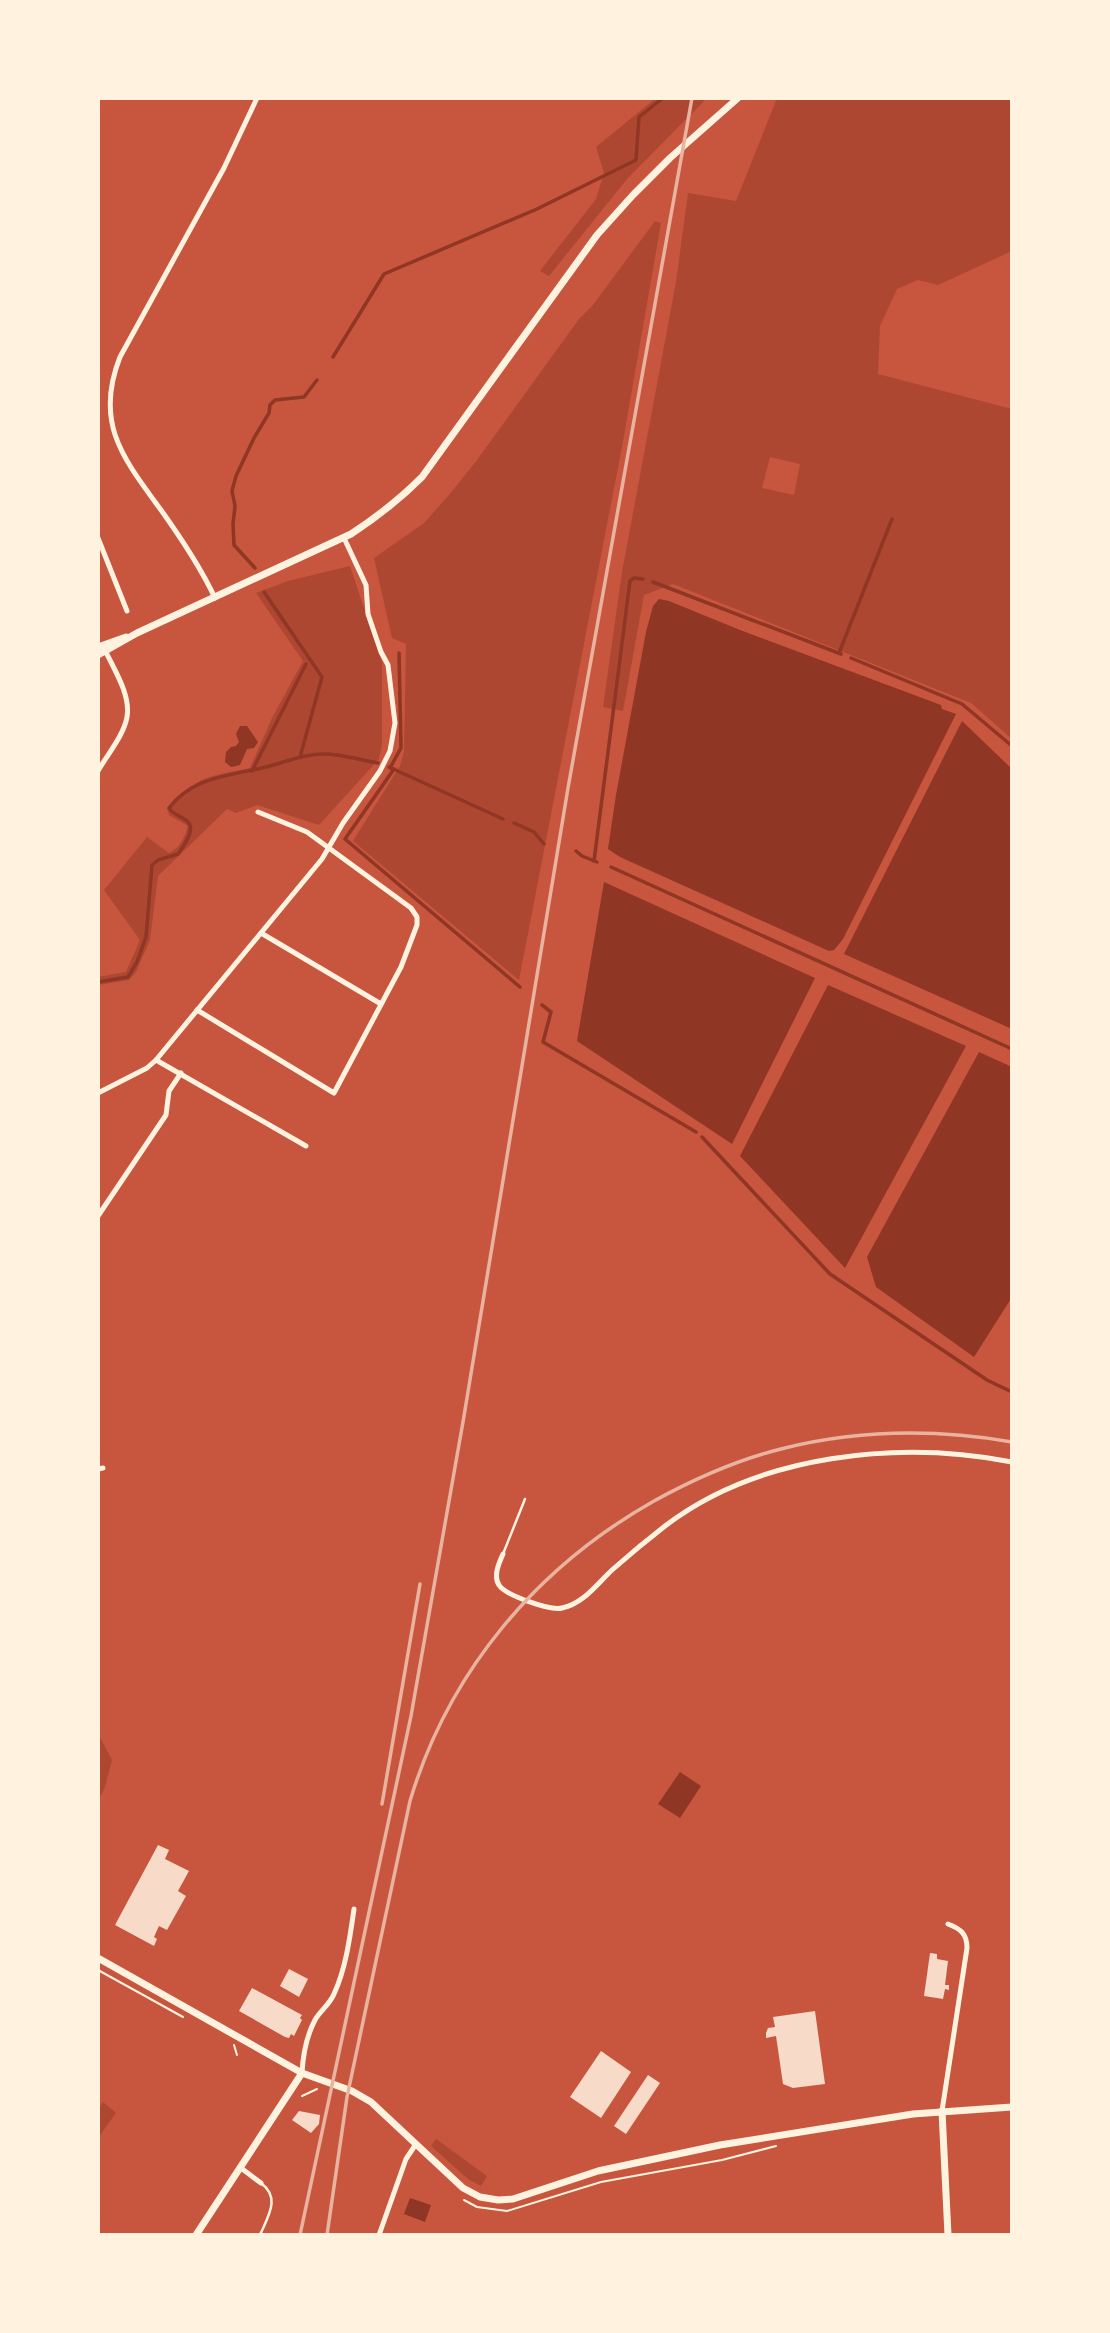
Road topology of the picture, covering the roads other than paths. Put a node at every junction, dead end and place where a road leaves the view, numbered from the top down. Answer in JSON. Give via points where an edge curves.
{"nodes":[{"id":1,"x":257,"y":98,"type":"edge"},
{"id":2,"x":738,"y":98,"type":"edge"},
{"id":3,"x":98,"y":538,"type":"edge"},
{"id":4,"x":344,"y":538,"type":"junction"},
{"id":5,"x":215,"y":598,"type":"junction"},
{"id":6,"x":127,"y":611,"type":"dead end"},
{"id":7,"x":101,"y":650,"type":"edge"},
{"id":8,"x":98,"y":771,"type":"edge"},
{"id":9,"x":258,"y":812,"type":"dead end"},
{"id":10,"x":329,"y":849,"type":"junction"},
{"id":11,"x":261,"y":933,"type":"junction"},
{"id":12,"x":381,"y":1004,"type":"junction"},
{"id":13,"x":197,"y":1010,"type":"junction"},
{"id":14,"x":156,"y":1060,"type":"junction"},
{"id":15,"x":181,"y":1073,"type":"junction"},
{"id":16,"x":98,"y":1093,"type":"edge"},
{"id":17,"x":306,"y":1146,"type":"dead end"},
{"id":18,"x":98,"y":1216,"type":"edge"},
{"id":19,"x":1012,"y":1462,"type":"edge"},
{"id":20,"x":525,"y":1499,"type":"dead end"},
{"id":21,"x":503,"y":1554,"type":"joint"},
{"id":22,"x":354,"y":1909,"type":"dead end"},
{"id":23,"x":948,"y":1924,"type":"dead end"},
{"id":24,"x":98,"y":1958,"type":"edge"},
{"id":25,"x":302,"y":2073,"type":"junction"},
{"id":26,"x":1012,"y":2107,"type":"edge"},
{"id":27,"x":942,"y":2111,"type":"junction"},
{"id":28,"x":416,"y":2144,"type":"junction"},
{"id":29,"x":241,"y":2168,"type":"junction"},
{"id":30,"x":261,"y":2183,"type":"joint"},
{"id":31,"x":196,"y":2235,"type":"edge"},
{"id":32,"x":260,"y":2235,"type":"edge"},
{"id":33,"x":379,"y":2235,"type":"edge"},
{"id":34,"x":948,"y":2235,"type":"edge"}],
"edges":[{"from":1,"to":5,"type":"street","via":[[224,168],[120,357],[109,398],[113,431],[123,458],[195,558]]},
{"from":2,"to":4,"type":"street","via":[[670,158],[597,235],[422,477],[384,513]]},
{"from":3,"to":6,"type":"street"},
{"from":4,"to":5,"type":"street"},
{"from":4,"to":10,"type":"street","via":[[366,585],[368,614],[388,665],[395,723],[390,751],[380,771]]},
{"from":5,"to":7,"type":"street"},
{"from":7,"to":8,"type":"street","via":[[123,692],[128,714]]},
{"from":9,"to":10,"type":"street","via":[[307,832]]},
{"from":10,"to":11,"type":"street"},
{"from":10,"to":12,"type":"street","via":[[417,917],[401,967]]},
{"from":11,"to":12,"type":"street"},
{"from":11,"to":13,"type":"street"},
{"from":12,"to":13,"type":"street","via":[[334,1093]]},
{"from":13,"to":14,"type":"street"},
{"from":14,"to":15,"type":"street"},
{"from":14,"to":16,"type":"street"},
{"from":15,"to":17,"type":"street"},
{"from":15,"to":18,"type":"street","via":[[169,1091],[166,1115]]},
{"from":19,"to":21,"type":"street","via":[[983,1456],[888,1452],[832,1458],[745,1482],[702,1501],[666,1525],[581,1600],[563,1608],[543,1606],[500,1587],[497,1577]]},
{"from":20,"to":21,"type":"lane"},
{"from":22,"to":25,"type":"street","via":[[337,1986],[315,2019]]},
{"from":23,"to":27,"type":"street","via":[[964,1934],[967,1948]]},
{"from":24,"to":25,"type":"street"},
{"from":25,"to":28,"type":"street","via":[[371,2102]]},
{"from":25,"to":29,"type":"street"},
{"from":26,"to":27,"type":"street"},
{"from":27,"to":28,"type":"street","via":[[700,2149],[598,2171],[503,2200],[489,2200],[463,2188]]},
{"from":27,"to":34,"type":"street"},
{"from":28,"to":33,"type":"street"},
{"from":29,"to":30,"type":"street"},
{"from":29,"to":31,"type":"street"},
{"from":30,"to":32,"type":"lane","via":[[270,2190],[272,2202]]}]}
